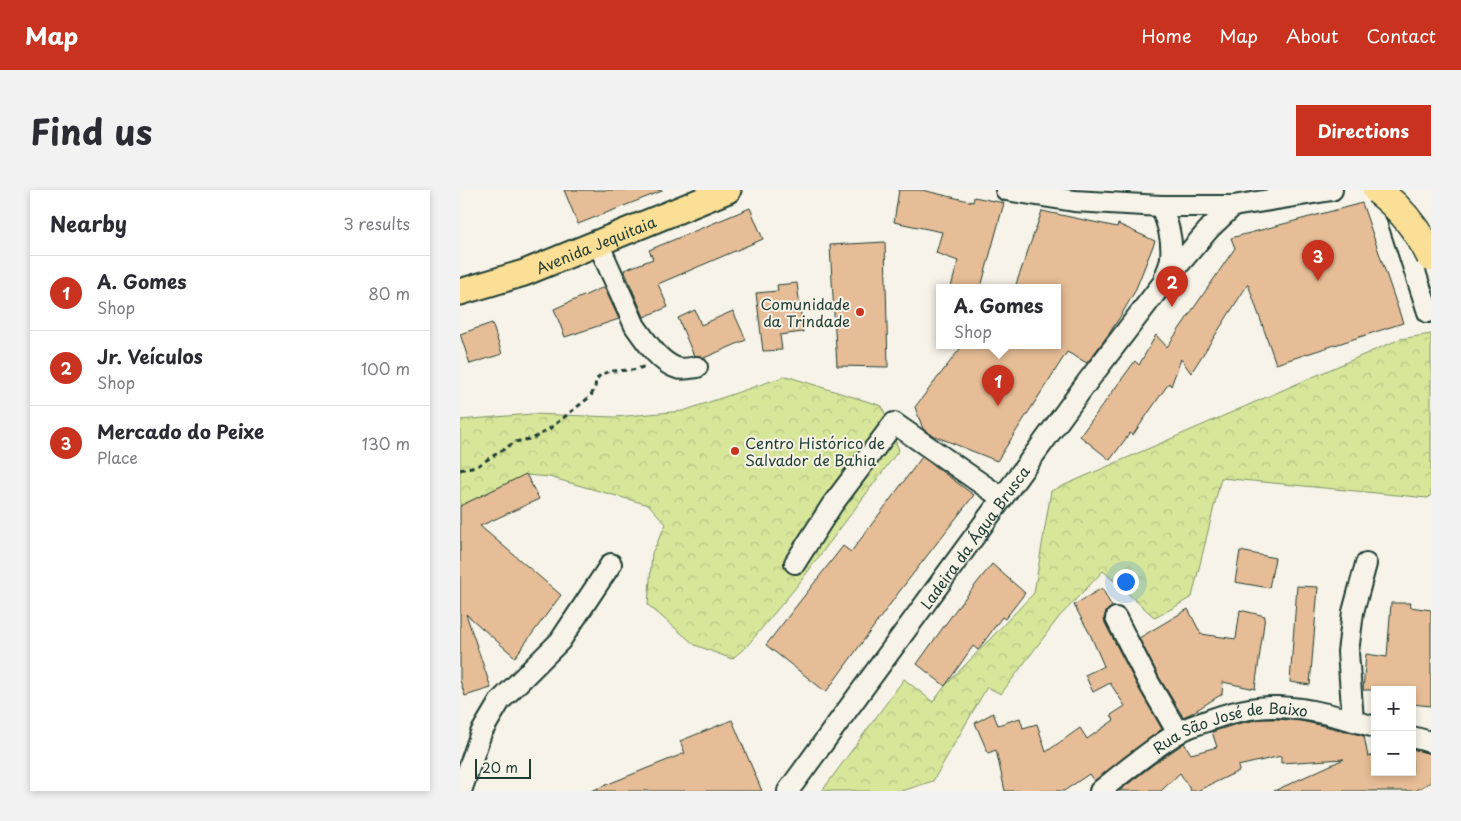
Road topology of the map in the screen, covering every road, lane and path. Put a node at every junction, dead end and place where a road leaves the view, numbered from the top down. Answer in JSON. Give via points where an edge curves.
{"nodes":[{"id":1,"x":728,"y":190,"type":"edge"},
{"id":2,"x":1006,"y":190,"type":"edge"},
{"id":3,"x":1332,"y":190,"type":"edge"},
{"id":4,"x":1377,"y":190,"type":"edge"},
{"id":5,"x":1389,"y":190,"type":"edge"},
{"id":6,"x":1161,"y":206,"type":"junction"},
{"id":7,"x":1233,"y":206,"type":"junction"},
{"id":8,"x":598,"y":243,"type":"junction"},
{"id":9,"x":1431,"y":257,"type":"edge"},
{"id":10,"x":1162,"y":283,"type":"junction"},
{"id":11,"x":460,"y":292,"type":"edge"},
{"id":12,"x":1428,"y":312,"type":"dead end"},
{"id":13,"x":663,"y":359,"type":"junction"},
{"id":14,"x":697,"y":367,"type":"dead end"},
{"id":15,"x":460,"y":470,"type":"edge"},
{"id":16,"x":1002,"y":498,"type":"junction"},
{"id":17,"x":795,"y":563,"type":"dead end"},
{"id":18,"x":611,"y":564,"type":"dead end"},
{"id":19,"x":1366,"y":564,"type":"dead end"},
{"id":20,"x":1116,"y":618,"type":"dead end"},
{"id":21,"x":1353,"y":721,"type":"junction"},
{"id":22,"x":1371,"y":726,"type":"edge"},
{"id":23,"x":1178,"y":733,"type":"junction"},
{"id":24,"x":1416,"y":738,"type":"edge"},
{"id":25,"x":1431,"y":742,"type":"edge"},
{"id":26,"x":461,"y":791,"type":"edge"},
{"id":27,"x":788,"y":791,"type":"edge"},
{"id":28,"x":1100,"y":791,"type":"edge"}],
"edges":[{"from":1,"to":8,"type":"main road","name":"Avenida Jequitaia"},
{"from":2,"to":6,"type":"street","via":[[1074,201]]},
{"from":3,"to":7,"type":"street"},
{"from":4,"to":9,"type":"highway","bridge":true,"via":[[1404,215]]},
{"from":5,"to":12,"type":"street"},
{"from":6,"to":7,"type":"street"},
{"from":6,"to":10,"type":"street","name":"Ladeira da Água Brusca","via":[[1172,243],[1172,259]]},
{"from":7,"to":10,"type":"street","name":"Ladeira da Água Brusca"},
{"from":8,"to":11,"type":"main road","name":"Avenida Jequitaia","via":[[524,273]]},
{"from":8,"to":13,"type":"street","via":[[635,326],[652,350]]},
{"from":10,"to":16,"type":"street","name":"Ladeira da Água Brusca"},
{"from":13,"to":14,"type":"street","via":[[676,368]]},
{"from":13,"to":15,"type":"path","via":[[649,366],[601,374],[590,396],[549,430],[534,438],[514,442],[479,465]]},
{"from":16,"to":17,"type":"street","via":[[894,423],[832,505]]},
{"from":16,"to":27,"type":"street","name":"Ladeira da Água Brusca"},
{"from":18,"to":26,"type":"street","via":[[560,641],[500,701],[481,733]]},
{"from":19,"to":21,"type":"street","via":[[1352,612],[1348,652]]},
{"from":20,"to":23,"type":"street"},
{"from":21,"to":22,"type":"street","name":"Rua São José de Baixo"},
{"from":21,"to":23,"type":"street","name":"Rua São José de Baixo","via":[[1306,710],[1256,708],[1214,718]]},
{"from":23,"to":28,"type":"street","name":"Rua São José de Baixo"},
{"from":24,"to":25,"type":"street"}]}
